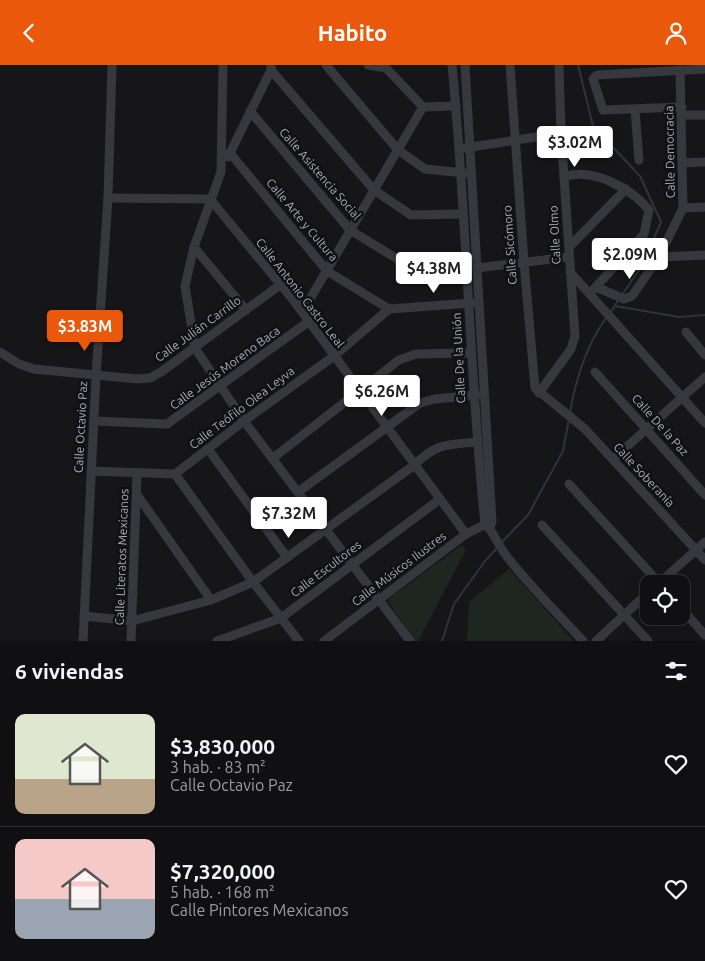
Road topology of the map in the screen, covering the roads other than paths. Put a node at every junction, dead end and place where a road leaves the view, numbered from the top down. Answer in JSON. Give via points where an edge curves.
{"nodes":[{"id":1,"x":112,"y":65,"type":"edge"},
{"id":2,"x":223,"y":65,"type":"edge"},
{"id":3,"x":326,"y":65,"type":"edge"},
{"id":4,"x":368,"y":65,"type":"edge"},
{"id":5,"x":452,"y":65,"type":"edge"},
{"id":6,"x":465,"y":65,"type":"edge"},
{"id":7,"x":510,"y":65,"type":"edge"},
{"id":8,"x":558,"y":65,"type":"edge"},
{"id":9,"x":271,"y":67,"type":"edge"},
{"id":10,"x":705,"y":69,"type":"edge"},
{"id":11,"x":680,"y":70,"type":"junction"},
{"id":12,"x":456,"y":106,"type":"junction"},
{"id":13,"x":423,"y":107,"type":"junction"},
{"id":14,"x":635,"y":110,"type":"junction"},
{"id":15,"x":250,"y":111,"type":"junction"},
{"id":16,"x":682,"y":111,"type":"junction"},
{"id":17,"x":705,"y":115,"type":"edge"},
{"id":18,"x":561,"y":133,"type":"junction"},
{"id":19,"x":515,"y":139,"type":"junction"},
{"id":20,"x":469,"y":146,"type":"junction"},
{"id":21,"x":398,"y":149,"type":"junction"},
{"id":22,"x":460,"y":150,"type":"junction"},
{"id":23,"x":230,"y":153,"type":"junction"},
{"id":24,"x":640,"y":160,"type":"dead end"},
{"id":25,"x":705,"y":162,"type":"edge"},
{"id":26,"x":683,"y":163,"type":"junction"},
{"id":27,"x":462,"y":171,"type":"junction"},
{"id":28,"x":221,"y":172,"type":"junction"},
{"id":29,"x":471,"y":175,"type":"junction"},
{"id":30,"x":564,"y":177,"type":"junction"},
{"id":31,"x":626,"y":189,"type":"junction"},
{"id":32,"x":374,"y":190,"type":"junction"},
{"id":33,"x":108,"y":198,"type":"junction"},
{"id":34,"x":210,"y":199,"type":"junction"},
{"id":35,"x":705,"y":207,"type":"edge"},
{"id":36,"x":683,"y":208,"type":"junction"},
{"id":37,"x":462,"y":214,"type":"junction"},
{"id":38,"x":350,"y":230,"type":"junction"},
{"id":39,"x":194,"y":247,"type":"junction"},
{"id":40,"x":569,"y":247,"type":"junction"},
{"id":41,"x":705,"y":255,"type":"edge"},
{"id":42,"x":569,"y":257,"type":"junction"},
{"id":43,"x":659,"y":257,"type":"junction"},
{"id":44,"x":464,"y":260,"type":"junction"},
{"id":45,"x":524,"y":262,"type":"junction"},
{"id":46,"x":477,"y":268,"type":"junction"},
{"id":47,"x":327,"y":271,"type":"junction"},
{"id":48,"x":570,"y":273,"type":"junction"},
{"id":49,"x":280,"y":285,"type":"junction"},
{"id":50,"x":593,"y":290,"type":"junction"},
{"id":51,"x":468,"y":303,"type":"junction"},
{"id":52,"x":479,"y":303,"type":"junction"},
{"id":53,"x":298,"y":307,"type":"junction"},
{"id":54,"x":389,"y":309,"type":"junction"},
{"id":55,"x":246,"y":310,"type":"junction"},
{"id":56,"x":308,"y":322,"type":"junction"},
{"id":57,"x":686,"y":332,"type":"dead end"},
{"id":58,"x":194,"y":349,"type":"junction"},
{"id":59,"x":0,"y":352,"type":"edge"},
{"id":60,"x":471,"y":353,"type":"junction"},
{"id":61,"x":705,"y":355,"type":"edge"},
{"id":62,"x":334,"y":356,"type":"junction"},
{"id":63,"x":595,"y":372,"type":"dead end"},
{"id":64,"x":96,"y":376,"type":"junction"},
{"id":65,"x":705,"y":377,"type":"edge"},
{"id":66,"x":220,"y":387,"type":"junction"},
{"id":67,"x":360,"y":391,"type":"junction"},
{"id":68,"x":539,"y":393,"type":"junction"},
{"id":69,"x":485,"y":394,"type":"junction"},
{"id":70,"x":473,"y":395,"type":"junction"},
{"id":71,"x":682,"y":397,"type":"junction"},
{"id":72,"x":94,"y":421,"type":"junction"},
{"id":73,"x":244,"y":421,"type":"junction"},
{"id":74,"x":705,"y":423,"type":"edge"},
{"id":75,"x":387,"y":428,"type":"junction"},
{"id":76,"x":647,"y":429,"type":"junction"},
{"id":77,"x":476,"y":442,"type":"junction"},
{"id":78,"x":208,"y":449,"type":"junction"},
{"id":79,"x":273,"y":458,"type":"junction"},
{"id":80,"x":612,"y":459,"type":"junction"},
{"id":81,"x":413,"y":465,"type":"junction"},
{"id":82,"x":91,"y":471,"type":"junction"},
{"id":83,"x":138,"y":474,"type":"junction"},
{"id":84,"x":175,"y":474,"type":"junction"},
{"id":85,"x":570,"y":484,"type":"dead end"},
{"id":86,"x":298,"y":492,"type":"junction"},
{"id":87,"x":705,"y":495,"type":"edge"},
{"id":88,"x":138,"y":496,"type":"junction"},
{"id":89,"x":440,"y":499,"type":"junction"},
{"id":90,"x":489,"y":524,"type":"junction"},
{"id":91,"x":542,"y":525,"type":"dead end"},
{"id":92,"x":325,"y":528,"type":"junction"},
{"id":93,"x":466,"y":534,"type":"junction"},
{"id":94,"x":705,"y":542,"type":"edge"},
{"id":95,"x":696,"y":550,"type":"junction"},
{"id":96,"x":286,"y":556,"type":"junction"},
{"id":97,"x":705,"y":560,"type":"edge"},
{"id":98,"x":352,"y":565,"type":"junction"},
{"id":99,"x":652,"y":575,"type":"edge"},
{"id":100,"x":668,"y":575,"type":"edge"},
{"id":101,"x":252,"y":582,"type":"junction"},
{"id":102,"x":211,"y":599,"type":"junction"},
{"id":103,"x":378,"y":600,"type":"junction"},
{"id":104,"x":640,"y":601,"type":"edge"},
{"id":105,"x":84,"y":615,"type":"junction"},
{"id":106,"x":624,"y":615,"type":"junction"},
{"id":107,"x":281,"y":618,"type":"junction"},
{"id":108,"x":690,"y":618,"type":"edge"},
{"id":109,"x":132,"y":621,"type":"junction"},
{"id":110,"x":705,"y":635,"type":"edge"},
{"id":111,"x":83,"y":641,"type":"edge"},
{"id":112,"x":131,"y":641,"type":"edge"},
{"id":113,"x":217,"y":641,"type":"edge"},
{"id":114,"x":298,"y":641,"type":"edge"},
{"id":115,"x":324,"y":641,"type":"edge"},
{"id":116,"x":410,"y":641,"type":"edge"},
{"id":117,"x":583,"y":641,"type":"edge"},
{"id":118,"x":596,"y":641,"type":"edge"},
{"id":119,"x":648,"y":641,"type":"edge"}],
"edges":[{"from":1,"to":33,"type":"street","name":"Calle Octavio Paz"},
{"from":2,"to":28,"type":"street"},
{"from":3,"to":21,"type":"street"},
{"from":4,"to":13,"type":"street","via":[[386,69]]},
{"from":5,"to":12,"type":"street","name":"Calle De la Unión"},
{"from":6,"to":20,"type":"street","name":"Calle De la Unión"},
{"from":7,"to":19,"type":"street","name":"Calle Sicómoro"},
{"from":8,"to":18,"type":"street","name":"Calle Olmo"},
{"from":9,"to":15,"type":"street"},
{"from":9,"to":32,"type":"street"},
{"from":10,"to":11,"type":"street"},
{"from":11,"to":14,"type":"street","via":[[598,75],[593,80],[600,107],[605,110]]},
{"from":11,"to":16,"type":"street","name":"Calle Democracia"},
{"from":12,"to":13,"type":"street"},
{"from":12,"to":22,"type":"street","name":"Calle De la Unión"},
{"from":13,"to":21,"type":"street"},
{"from":14,"to":16,"type":"street"},
{"from":14,"to":24,"type":"street"},
{"from":15,"to":23,"type":"street"},
{"from":15,"to":38,"type":"street","name":"Calle Asistencia Social"},
{"from":16,"to":17,"type":"street"},
{"from":16,"to":26,"type":"street","name":"Calle Democracia"},
{"from":18,"to":19,"type":"street"},
{"from":18,"to":30,"type":"street","name":"Calle Olmo"},
{"from":19,"to":20,"type":"street"},
{"from":19,"to":45,"type":"street","name":"Calle Sicómoro"},
{"from":20,"to":22,"type":"street"},
{"from":20,"to":29,"type":"street","name":"Calle De la Unión"},
{"from":21,"to":27,"type":"street","via":[[426,169]]},
{"from":21,"to":32,"type":"street"},
{"from":22,"to":27,"type":"street","name":"Calle De la Unión"},
{"from":23,"to":28,"type":"street"},
{"from":23,"to":47,"type":"street","name":"Calle Arte y Cultura"},
{"from":25,"to":26,"type":"street"},
{"from":26,"to":36,"type":"street","name":"Calle Democracia"},
{"from":27,"to":29,"type":"street"},
{"from":27,"to":37,"type":"street","name":"Calle De la Unión"},
{"from":28,"to":34,"type":"street"},
{"from":29,"to":46,"type":"street","name":"Calle De la Unión"},
{"from":30,"to":31,"type":"street","via":[[582,173]]},
{"from":30,"to":40,"type":"street","name":"Calle Olmo"},
{"from":31,"to":40,"type":"street"},
{"from":31,"to":50,"type":"street","via":[[649,210],[646,231]]},
{"from":32,"to":37,"type":"street","via":[[411,215]]},
{"from":32,"to":38,"type":"street"},
{"from":33,"to":34,"type":"street"},
{"from":33,"to":64,"type":"street","name":"Calle Octavio Paz"},
{"from":34,"to":39,"type":"street"},
{"from":34,"to":49,"type":"street","name":"Calle Antonio Castro Leal"},
{"from":35,"to":36,"type":"street"},
{"from":36,"to":43,"type":"street","name":"Calle Democracia"},
{"from":37,"to":44,"type":"street","name":"Calle De la Unión"},
{"from":38,"to":44,"type":"street","name":"Calle Asistencia Social","via":[[399,260],[416,263]]},
{"from":38,"to":47,"type":"street"},
{"from":39,"to":55,"type":"street"},
{"from":39,"to":58,"type":"street","via":[[185,286]]},
{"from":40,"to":42,"type":"street","name":"Calle Olmo"},
{"from":41,"to":43,"type":"street"},
{"from":42,"to":45,"type":"street"},
{"from":42,"to":48,"type":"street","name":"Calle Olmo"},
{"from":43,"to":50,"type":"street","name":"Calle Democracia","via":[[631,298]]},
{"from":44,"to":51,"type":"street","name":"Calle De la Unión"},
{"from":45,"to":46,"type":"street"},
{"from":45,"to":68,"type":"street","name":"Calle Sicómoro","via":[[533,377]]},
{"from":46,"to":52,"type":"street","name":"Calle De la Unión"},
{"from":47,"to":53,"type":"street","via":[[310,299]]},
{"from":47,"to":54,"type":"street","name":"Calle Arte y Cultura"},
{"from":48,"to":50,"type":"street"},
{"from":48,"to":68,"type":"street","name":"Calle Olmo","via":[[574,341]]},
{"from":49,"to":53,"type":"street","name":"Calle Antonio Castro Leal"},
{"from":49,"to":55,"type":"street","name":"Calle Julián Carrillo"},
{"from":50,"to":71,"type":"street","via":[[602,307]]},
{"from":51,"to":52,"type":"street"},
{"from":51,"to":54,"type":"street"},
{"from":51,"to":60,"type":"street","name":"Calle De la Unión"},
{"from":52,"to":69,"type":"street","name":"Calle De la Unión"},
{"from":53,"to":56,"type":"street","name":"Calle Antonio Castro Leal"},
{"from":54,"to":62,"type":"street","name":"Calle Teófilo Olea Leyva"},
{"from":55,"to":58,"type":"street","name":"Calle Julián Carrillo"},
{"from":56,"to":62,"type":"street","name":"Calle Antonio Castro Leal"},
{"from":56,"to":66,"type":"street","name":"Calle Jesús Moreno Baca"},
{"from":57,"to":61,"type":"street"},
{"from":58,"to":64,"type":"street","name":"Calle Julián Carrillo","via":[[150,378]]},
{"from":58,"to":66,"type":"street"},
{"from":59,"to":64,"type":"street","name":"Calle Julián Carrillo","via":[[18,364],[34,369]]},
{"from":60,"to":67,"type":"street","via":[[408,355]]},
{"from":60,"to":70,"type":"street","name":"Calle De la Unión"},
{"from":62,"to":67,"type":"street","name":"Calle Antonio Castro Leal"},
{"from":62,"to":73,"type":"street","name":"Calle Teófilo Olea Leyva"},
{"from":63,"to":76,"type":"street","name":"Calle De la Paz"},
{"from":64,"to":72,"type":"street","name":"Calle Octavio Paz"},
{"from":65,"to":71,"type":"street"},
{"from":66,"to":72,"type":"street","name":"Calle Jesús Moreno Baca","via":[[167,424]]},
{"from":66,"to":73,"type":"street"},
{"from":67,"to":75,"type":"street","name":"Calle Antonio Castro Leal"},
{"from":67,"to":79,"type":"street"},
{"from":68,"to":80,"type":"street","name":"Calle Soberanía","via":[[585,429]]},
{"from":69,"to":70,"type":"street"},
{"from":69,"to":90,"type":"street","name":"Calle De la Unión"},
{"from":70,"to":75,"type":"street","via":[[420,403]]},
{"from":70,"to":77,"type":"street","name":"Calle De la Unión"},
{"from":71,"to":74,"type":"street"},
{"from":71,"to":76,"type":"street"},
{"from":72,"to":82,"type":"street","name":"Calle Octavio Paz"},
{"from":73,"to":78,"type":"street","name":"Calle Teófilo Olea Leyva"},
{"from":73,"to":79,"type":"street"},
{"from":75,"to":81,"type":"street","name":"Calle Antonio Castro Leal"},
{"from":75,"to":86,"type":"street"},
{"from":76,"to":80,"type":"street"},
{"from":76,"to":87,"type":"street","name":"Calle De la Paz"},
{"from":77,"to":81,"type":"street","via":[[438,446]]},
{"from":77,"to":90,"type":"street","name":"Calle De la Unión"},
{"from":78,"to":84,"type":"street","name":"Calle Teófilo Olea Leyva"},
{"from":78,"to":96,"type":"street"},
{"from":79,"to":86,"type":"street"},
{"from":80,"to":95,"type":"street","name":"Calle Soberanía"},
{"from":81,"to":89,"type":"street","name":"Calle Antonio Castro Leal"},
{"from":81,"to":92,"type":"street"},
{"from":82,"to":83,"type":"street"},
{"from":82,"to":105,"type":"street","name":"Calle Octavio Paz"},
{"from":83,"to":84,"type":"street"},
{"from":83,"to":88,"type":"street","name":"Calle Literatos Mexicanos"},
{"from":84,"to":101,"type":"street"},
{"from":85,"to":99,"type":"street"},
{"from":86,"to":92,"type":"street"},
{"from":88,"to":102,"type":"street"},
{"from":88,"to":109,"type":"street","name":"Calle Literatos Mexicanos"},
{"from":89,"to":93,"type":"street","name":"Calle Antonio Castro Leal"},
{"from":89,"to":98,"type":"street","name":"Calle Escultores"},
{"from":90,"to":93,"type":"street","name":"Calle Músicos Ilustres"},
{"from":90,"to":117,"type":"street","name":"Calle De la Unión","via":[[494,541],[508,559]]},
{"from":91,"to":106,"type":"street"},
{"from":92,"to":96,"type":"street"},
{"from":92,"to":98,"type":"street"},
{"from":93,"to":103,"type":"street","name":"Calle Músicos Ilustres"},
{"from":94,"to":95,"type":"street"},
{"from":95,"to":97,"type":"street","name":"Calle Soberanía"},
{"from":95,"to":100,"type":"street"},
{"from":96,"to":101,"type":"street"},
{"from":98,"to":103,"type":"street"},
{"from":98,"to":107,"type":"street","name":"Calle Escultores"},
{"from":101,"to":102,"type":"street"},
{"from":101,"to":107,"type":"street"},
{"from":102,"to":109,"type":"street"},
{"from":103,"to":115,"type":"street","name":"Calle Músicos Ilustres"},
{"from":103,"to":116,"type":"street"},
{"from":104,"to":106,"type":"street"},
{"from":105,"to":109,"type":"street"},
{"from":105,"to":111,"type":"street","name":"Calle Octavio Paz"},
{"from":106,"to":118,"type":"street"},
{"from":106,"to":119,"type":"street"},
{"from":107,"to":113,"type":"street","name":"Calle Escultores"},
{"from":107,"to":114,"type":"street"},
{"from":108,"to":110,"type":"street"},
{"from":109,"to":112,"type":"street","name":"Calle Literatos Mexicanos"}]}
